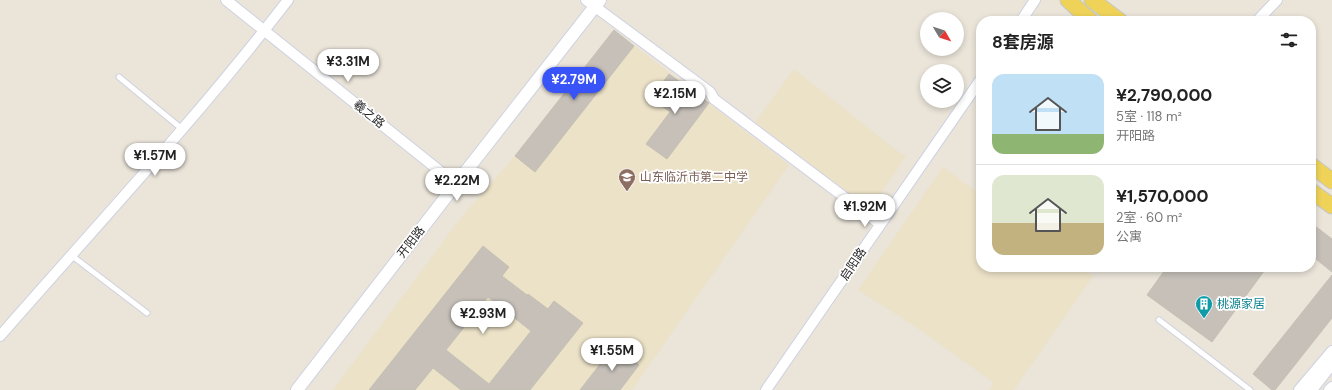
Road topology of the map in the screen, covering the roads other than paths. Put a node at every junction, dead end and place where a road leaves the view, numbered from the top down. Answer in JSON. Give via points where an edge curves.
{"nodes":[{"id":1,"x":226,"y":0,"type":"edge"},
{"id":2,"x":288,"y":0,"type":"edge"},
{"id":3,"x":1035,"y":0,"type":"edge"},
{"id":4,"x":1068,"y":0,"type":"edge"},
{"id":5,"x":1092,"y":0,"type":"edge"},
{"id":6,"x":1277,"y":0,"type":"edge"},
{"id":7,"x":594,"y":2,"type":"edge"},
{"id":8,"x":1024,"y":16,"type":"edge"},
{"id":9,"x":1086,"y":16,"type":"edge"},
{"id":10,"x":1113,"y":16,"type":"edge"},
{"id":11,"x":1262,"y":16,"type":"edge"},
{"id":12,"x":264,"y":30,"type":"junction"},
{"id":13,"x":118,"y":77,"type":"dead end"},
{"id":14,"x":976,"y":86,"type":"edge"},
{"id":15,"x":182,"y":130,"type":"junction"},
{"id":16,"x":1316,"y":169,"type":"edge"},
{"id":17,"x":1332,"y":181,"type":"edge"},
{"id":18,"x":456,"y":184,"type":"junction"},
{"id":19,"x":1316,"y":195,"type":"edge"},
{"id":20,"x":1332,"y":206,"type":"edge"},
{"id":21,"x":880,"y":224,"type":"junction"},
{"id":22,"x":71,"y":255,"type":"junction"},
{"id":23,"x":147,"y":312,"type":"dead end"},
{"id":24,"x":1159,"y":320,"type":"dead end"},
{"id":25,"x":0,"y":336,"type":"edge"},
{"id":26,"x":1332,"y":351,"type":"edge"},
{"id":27,"x":1332,"y":362,"type":"edge"},
{"id":28,"x":1332,"y":374,"type":"edge"},
{"id":29,"x":1332,"y":387,"type":"edge"},
{"id":30,"x":297,"y":390,"type":"edge"},
{"id":31,"x":766,"y":390,"type":"edge"},
{"id":32,"x":1250,"y":390,"type":"edge"},
{"id":33,"x":1299,"y":390,"type":"edge"},
{"id":34,"x":1310,"y":390,"type":"edge"},
{"id":35,"x":1319,"y":390,"type":"edge"},
{"id":36,"x":1330,"y":390,"type":"edge"}],
"edges":[{"from":1,"to":12,"type":"street","name":"羲之路"},
{"from":2,"to":12,"type":"street"},
{"from":3,"to":8,"type":"street"},
{"from":4,"to":9,"type":"main road"},
{"from":5,"to":10,"type":"main road"},
{"from":6,"to":11,"type":"street"},
{"from":7,"to":18,"type":"street","name":"开阳路"},
{"from":7,"to":21,"type":"street","via":[[710,92],[714,99]]},
{"from":12,"to":15,"type":"street"},
{"from":12,"to":18,"type":"street","name":"羲之路"},
{"from":13,"to":15,"type":"lane"},
{"from":14,"to":21,"type":"street","name":"启阳路"},
{"from":15,"to":22,"type":"street"},
{"from":16,"to":17,"type":"main road"},
{"from":18,"to":30,"type":"street","name":"开阳路"},
{"from":19,"to":20,"type":"main road"},
{"from":21,"to":31,"type":"street","name":"启阳路"},
{"from":22,"to":23,"type":"lane"},
{"from":22,"to":25,"type":"street"},
{"from":24,"to":32,"type":"lane"},
{"from":26,"to":33,"type":"street"},
{"from":27,"to":34,"type":"main road"},
{"from":28,"to":35,"type":"main road"},
{"from":29,"to":36,"type":"street"}]}
